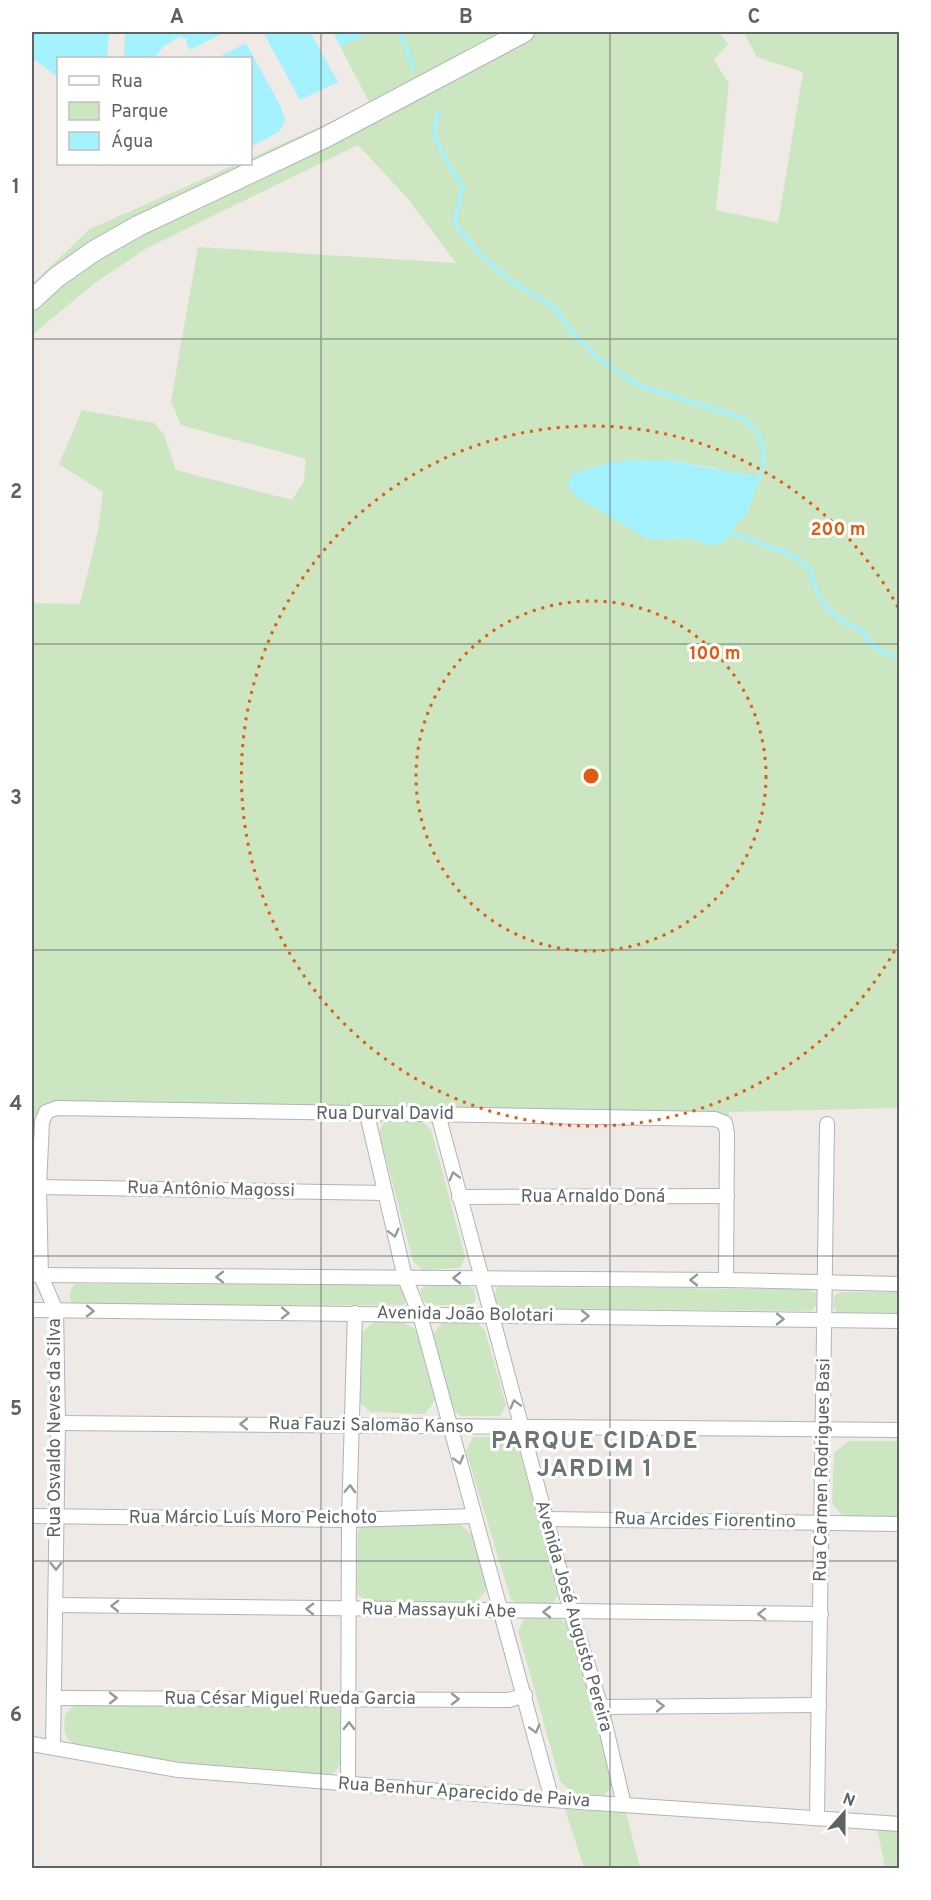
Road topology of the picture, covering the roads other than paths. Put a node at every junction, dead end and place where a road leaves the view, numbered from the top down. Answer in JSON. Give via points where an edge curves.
{"nodes":[{"id":1,"x":524,"y":32,"type":"edge"},
{"id":2,"x":32,"y":300,"type":"edge"},
{"id":3,"x":46,"y":1112,"type":"joint"},
{"id":4,"x":367,"y":1114,"type":"junction"},
{"id":5,"x":438,"y":1114,"type":"junction"},
{"id":6,"x":827,"y":1124,"type":"dead end"},
{"id":7,"x":39,"y":1187,"type":"junction"},
{"id":8,"x":384,"y":1193,"type":"junction"},
{"id":9,"x":727,"y":1196,"type":"junction"},
{"id":10,"x":459,"y":1197,"type":"junction"},
{"id":11,"x":36,"y":1275,"type":"edge"},
{"id":12,"x":405,"y":1278,"type":"junction"},
{"id":13,"x":482,"y":1278,"type":"junction"},
{"id":14,"x":726,"y":1280,"type":"junction"},
{"id":15,"x":824,"y":1282,"type":"junction"},
{"id":16,"x":900,"y":1284,"type":"edge"},
{"id":17,"x":32,"y":1310,"type":"edge"},
{"id":18,"x":56,"y":1311,"type":"junction"},
{"id":19,"x":355,"y":1313,"type":"junction"},
{"id":20,"x":420,"y":1315,"type":"junction"},
{"id":21,"x":493,"y":1315,"type":"junction"},
{"id":22,"x":824,"y":1319,"type":"junction"},
{"id":23,"x":900,"y":1321,"type":"edge"},
{"id":24,"x":58,"y":1423,"type":"junction"},
{"id":25,"x":352,"y":1424,"type":"junction"},
{"id":26,"x":450,"y":1426,"type":"junction"},
{"id":27,"x":521,"y":1429,"type":"junction"},
{"id":28,"x":824,"y":1429,"type":"junction"},
{"id":29,"x":900,"y":1430,"type":"edge"},
{"id":30,"x":32,"y":1516,"type":"edge"},
{"id":31,"x":54,"y":1516,"type":"junction"},
{"id":32,"x":474,"y":1516,"type":"junction"},
{"id":33,"x":546,"y":1519,"type":"junction"},
{"id":34,"x":350,"y":1520,"type":"junction"},
{"id":35,"x":823,"y":1522,"type":"junction"},
{"id":36,"x":900,"y":1524,"type":"edge"},
{"id":37,"x":56,"y":1605,"type":"junction"},
{"id":38,"x":350,"y":1610,"type":"junction"},
{"id":39,"x":500,"y":1611,"type":"junction"},
{"id":40,"x":571,"y":1612,"type":"junction"},
{"id":41,"x":821,"y":1614,"type":"junction"},
{"id":42,"x":525,"y":1695,"type":"junction"},
{"id":43,"x":54,"y":1698,"type":"junction"},
{"id":44,"x":349,"y":1699,"type":"junction"},
{"id":45,"x":819,"y":1705,"type":"junction"},
{"id":46,"x":601,"y":1707,"type":"junction"},
{"id":47,"x":32,"y":1744,"type":"edge"},
{"id":48,"x":53,"y":1747,"type":"junction"},
{"id":49,"x":348,"y":1784,"type":"junction"},
{"id":50,"x":552,"y":1800,"type":"junction"},
{"id":51,"x":624,"y":1805,"type":"junction"},
{"id":52,"x":817,"y":1816,"type":"junction"},
{"id":53,"x":900,"y":1824,"type":"edge"}],
"edges":[{"from":1,"to":2,"type":"main road","via":[[326,137],[138,226],[94,251]]},
{"from":3,"to":4,"type":"street","name":"Rua Durval David","via":[[57,1108]]},
{"from":3,"to":7,"type":"street","name":"Rua Osvaldo Neves da Silva","via":[[42,1122]]},
{"from":4,"to":5,"type":"street","name":"Rua Durval David"},
{"from":4,"to":8,"type":"street"},
{"from":5,"to":9,"type":"street","name":"Rua Durval David","via":[[715,1119],[725,1123],[727,1133]]},
{"from":10,"to":5,"type":"street","name":"Avenida José Augusto Pereira","one_way":true},
{"from":6,"to":15,"type":"street","name":"Rua Carmen Rodrigues Basi"},
{"from":7,"to":8,"type":"street","name":"Rua Antônio Magossi"},
{"from":7,"to":11,"type":"street","name":"Rua Osvaldo Neves da Silva"},
{"from":8,"to":12,"type":"street","one_way":true},
{"from":9,"to":10,"type":"street","name":"Rua Arnaldo Doná"},
{"from":9,"to":14,"type":"street"},
{"from":10,"to":13,"type":"street","name":"Avenida José Augusto Pereira"},
{"from":12,"to":11,"type":"street","name":"Avenida João Bolotari","one_way":true},
{"from":11,"to":18,"type":"street","name":"Rua Osvaldo Neves da Silva"},
{"from":13,"to":12,"type":"street","name":"Avenida João Bolotari","one_way":true},
{"from":12,"to":20,"type":"street"},
{"from":14,"to":13,"type":"street","name":"Avenida João Bolotari","one_way":true},
{"from":13,"to":21,"type":"street","name":"Avenida José Augusto Pereira"},
{"from":14,"to":15,"type":"street","name":"Avenida João Bolotari"},
{"from":15,"to":16,"type":"street","name":"Avenida João Bolotari"},
{"from":15,"to":22,"type":"street","name":"Rua Carmen Rodrigues Basi"},
{"from":17,"to":18,"type":"street","name":"Avenida João Bolotari"},
{"from":18,"to":19,"type":"street","name":"Avenida João Bolotari","one_way":true},
{"from":18,"to":24,"type":"street","name":"Rua Osvaldo Neves da Silva"},
{"from":19,"to":20,"type":"street","name":"Avenida João Bolotari"},
{"from":19,"to":25,"type":"street"},
{"from":20,"to":21,"type":"street","name":"Avenida João Bolotari"},
{"from":20,"to":26,"type":"street"},
{"from":21,"to":22,"type":"street","name":"Avenida João Bolotari","one_way":true},
{"from":27,"to":21,"type":"street","name":"Avenida José Augusto Pereira","one_way":true},
{"from":22,"to":23,"type":"street","name":"Avenida João Bolotari"},
{"from":22,"to":28,"type":"street","name":"Rua Carmen Rodrigues Basi"},
{"from":25,"to":24,"type":"street","name":"Rua Fauzi Salomão Kanso","one_way":true},
{"from":24,"to":31,"type":"street","name":"Rua Osvaldo Neves da Silva"},
{"from":25,"to":26,"type":"street","name":"Rua Fauzi Salomão Kanso"},
{"from":34,"to":25,"type":"street","one_way":true},
{"from":26,"to":27,"type":"street","name":"Rua Fauzi Salomão Kanso"},
{"from":26,"to":32,"type":"street","one_way":true},
{"from":27,"to":28,"type":"street","name":"Rua Fauzi Salomão Kanso"},
{"from":27,"to":33,"type":"street","name":"Avenida José Augusto Pereira"},
{"from":28,"to":29,"type":"street","name":"Rua Fauzi Salomão Kanso"},
{"from":28,"to":35,"type":"street","name":"Rua Carmen Rodrigues Basi"},
{"from":30,"to":31,"type":"street","name":"Rua Márcio Luís Moro Peichoto"},
{"from":31,"to":34,"type":"street","name":"Rua Márcio Luís Moro Peichoto"},
{"from":31,"to":37,"type":"street","name":"Rua Osvaldo Neves da Silva","one_way":true},
{"from":32,"to":34,"type":"street","name":"Rua Márcio Luís Moro Peichoto"},
{"from":32,"to":39,"type":"street"},
{"from":33,"to":35,"type":"street","name":"Rua Arcides Fiorentino"},
{"from":33,"to":40,"type":"street","name":"Avenida José Augusto Pereira"},
{"from":34,"to":38,"type":"street"},
{"from":35,"to":36,"type":"street","name":"Rua Arcides Fiorentino"},
{"from":35,"to":41,"type":"street","name":"Rua Carmen Rodrigues Basi"},
{"from":38,"to":37,"type":"street","name":"Rua Massayuki Abe","one_way":true},
{"from":37,"to":43,"type":"street","name":"Rua Osvaldo Neves da Silva"},
{"from":38,"to":39,"type":"street","name":"Rua Massayuki Abe"},
{"from":38,"to":44,"type":"street"},
{"from":40,"to":39,"type":"street","name":"Rua Massayuki Abe","one_way":true},
{"from":39,"to":42,"type":"street"},
{"from":41,"to":40,"type":"street","name":"Rua Massayuki Abe","one_way":true},
{"from":40,"to":46,"type":"street","name":"Avenida José Augusto Pereira"},
{"from":41,"to":45,"type":"street","name":"Rua Carmen Rodrigues Basi"},
{"from":44,"to":42,"type":"street","name":"Rua César Miguel Rueda Garcia","one_way":true,"via":[[509,1700]]},
{"from":42,"to":50,"type":"street","one_way":true},
{"from":43,"to":44,"type":"street","name":"Rua César Miguel Rueda Garcia","one_way":true},
{"from":43,"to":48,"type":"street","name":"Rua Osvaldo Neves da Silva"},
{"from":49,"to":44,"type":"street","one_way":true},
{"from":46,"to":45,"type":"street","one_way":true},
{"from":45,"to":52,"type":"street","name":"Rua Carmen Rodrigues Basi"},
{"from":46,"to":51,"type":"street","name":"Avenida José Augusto Pereira"},
{"from":47,"to":48,"type":"street","name":"Rua Benhur Aparecido de Paiva"},
{"from":48,"to":49,"type":"street","name":"Rua Benhur Aparecido de Paiva","via":[[178,1770]]},
{"from":49,"to":50,"type":"street","name":"Rua Benhur Aparecido de Paiva"},
{"from":50,"to":51,"type":"street","name":"Rua Benhur Aparecido de Paiva"},
{"from":51,"to":52,"type":"street","name":"Rua Benhur Aparecido de Paiva"},
{"from":52,"to":53,"type":"street","name":"Rua Benhur Aparecido de Paiva"}]}
